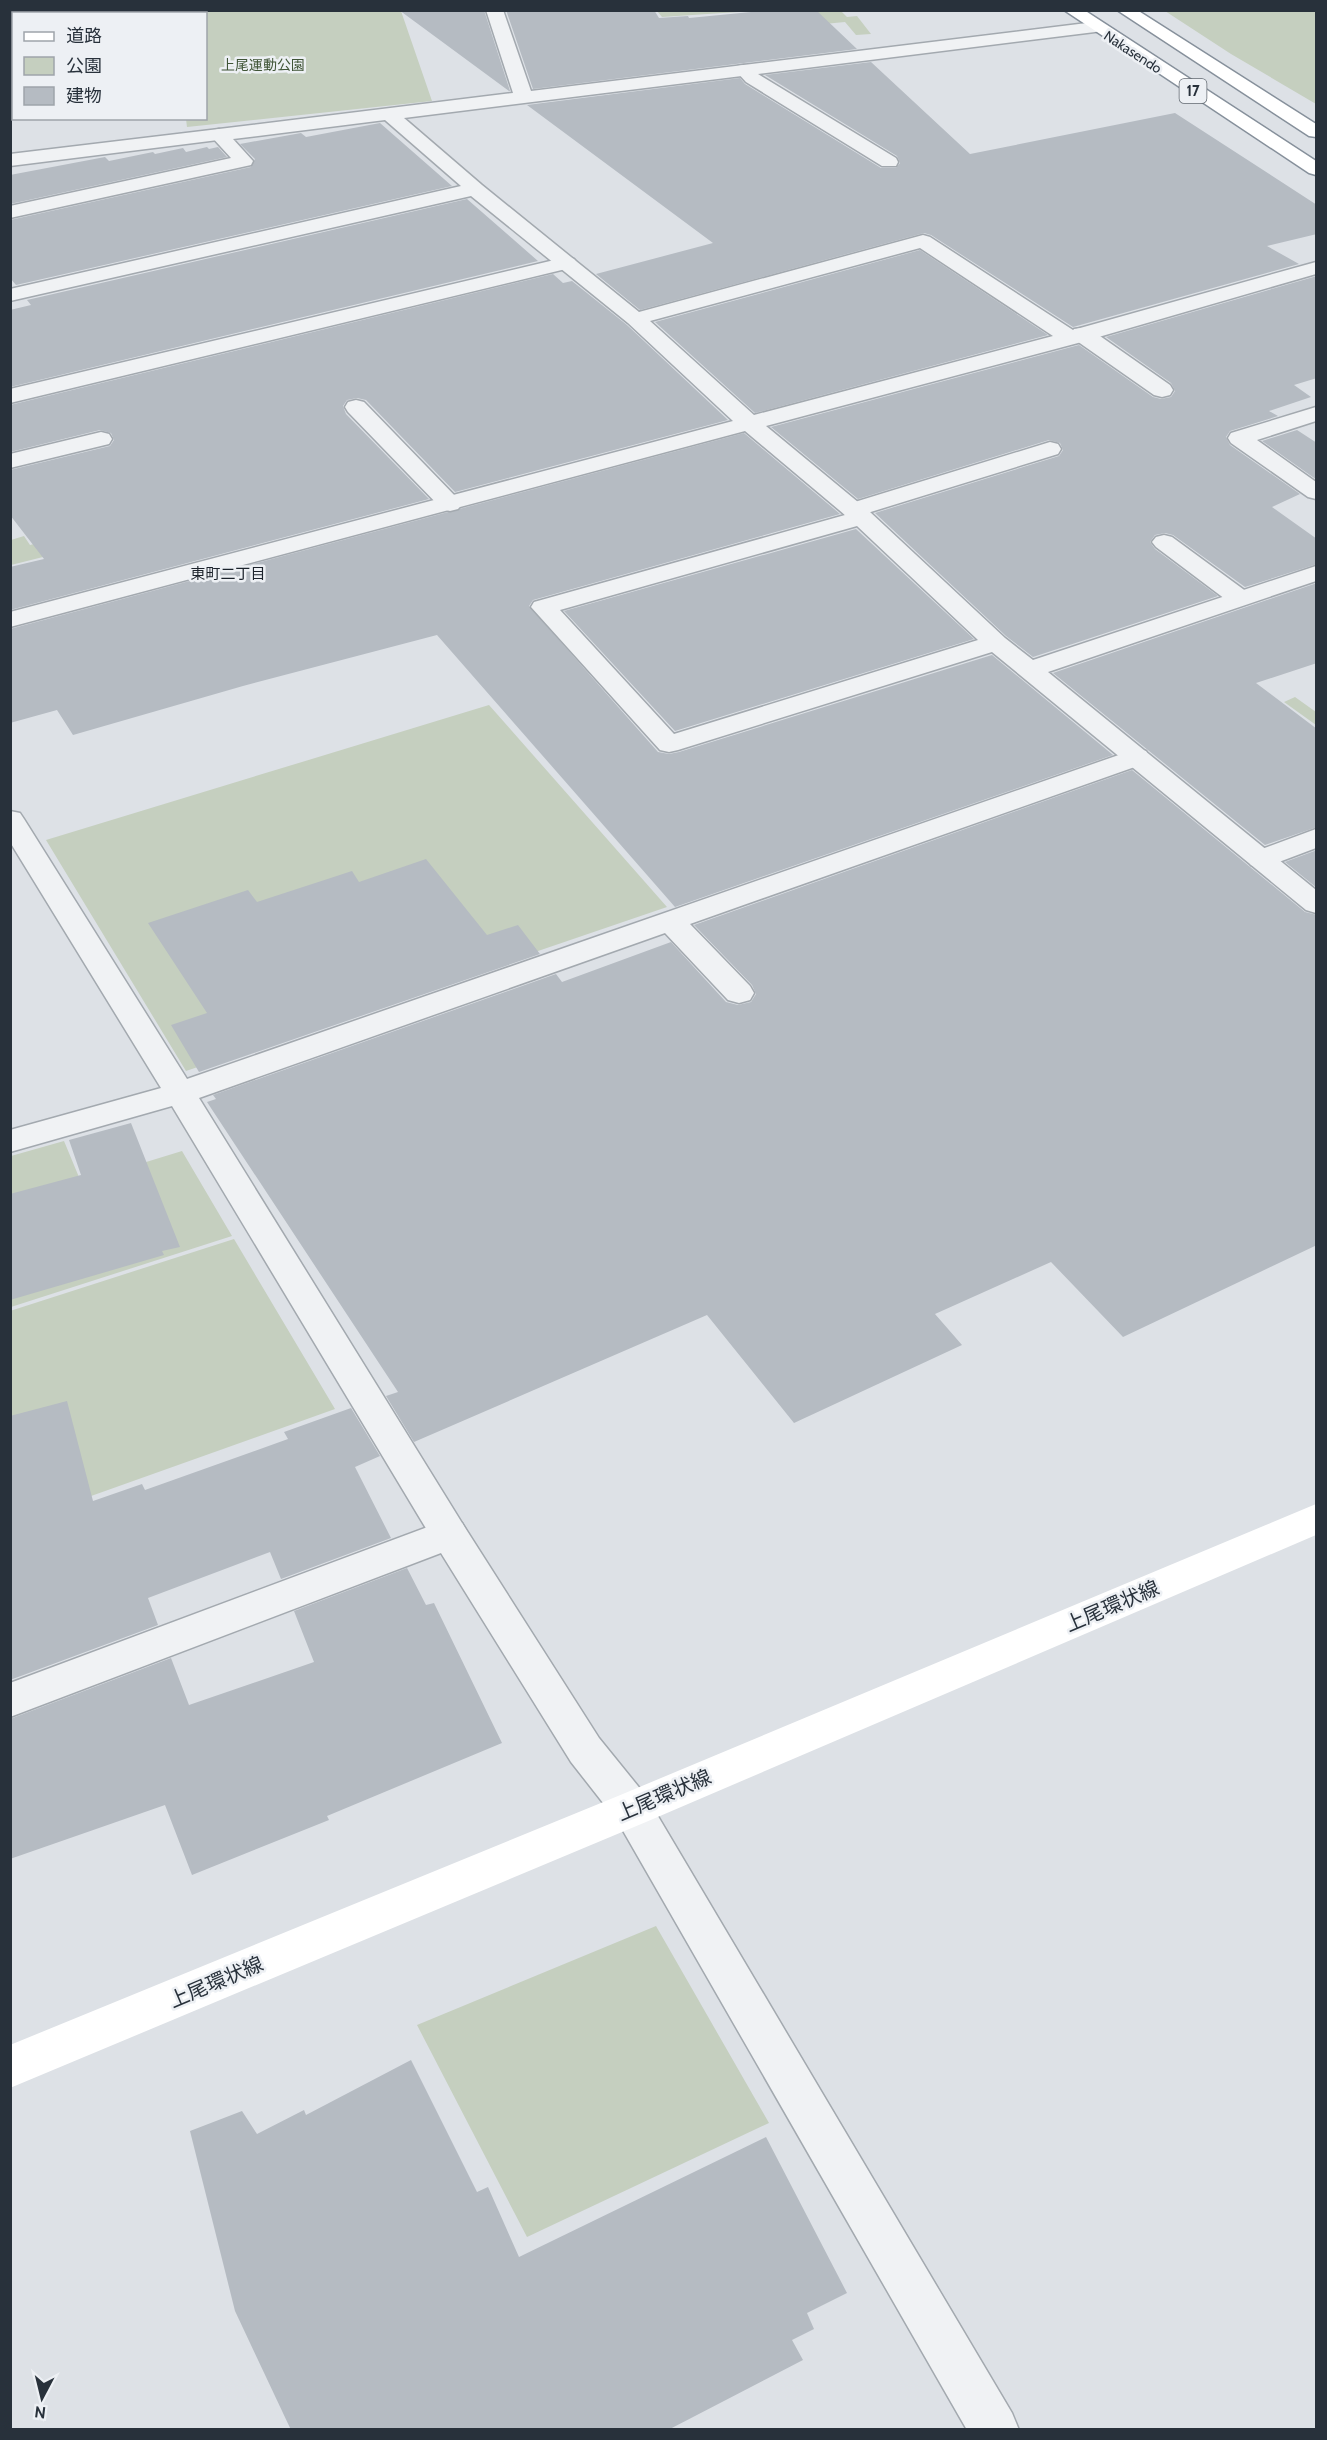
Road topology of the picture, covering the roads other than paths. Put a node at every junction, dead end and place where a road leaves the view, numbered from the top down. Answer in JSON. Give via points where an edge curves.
{"nodes":[{"id":1,"x":494,"y":10,"type":"edge"},
{"id":2,"x":1072,"y":10,"type":"edge"},
{"id":3,"x":1125,"y":10,"type":"edge"},
{"id":4,"x":1095,"y":27,"type":"junction"},
{"id":5,"x":744,"y":70,"type":"junction"},
{"id":6,"x":524,"y":98,"type":"junction"},
{"id":7,"x":389,"y":114,"type":"junction"},
{"id":8,"x":1317,"y":132,"type":"edge"},
{"id":9,"x":219,"y":135,"type":"junction"},
{"id":10,"x":10,"y":160,"type":"edge"},
{"id":11,"x":889,"y":162,"type":"dead end"},
{"id":12,"x":1317,"y":169,"type":"edge"},
{"id":13,"x":476,"y":189,"type":"junction"},
{"id":14,"x":10,"y":212,"type":"edge"},
{"id":15,"x":567,"y":263,"type":"junction"},
{"id":16,"x":1317,"y":268,"type":"edge"},
{"id":17,"x":10,"y":295,"type":"edge"},
{"id":18,"x":635,"y":319,"type":"junction"},
{"id":19,"x":1076,"y":336,"type":"junction"},
{"id":20,"x":1162,"y":390,"type":"dead end"},
{"id":21,"x":10,"y":396,"type":"edge"},
{"id":22,"x":356,"y":407,"type":"dead end"},
{"id":23,"x":1317,"y":414,"type":"edge"},
{"id":24,"x":750,"y":424,"type":"junction"},
{"id":25,"x":101,"y":439,"type":"dead end"},
{"id":26,"x":1050,"y":449,"type":"dead end"},
{"id":27,"x":10,"y":461,"type":"edge"},
{"id":28,"x":1317,"y":492,"type":"edge"},
{"id":29,"x":450,"y":504,"type":"junction"},
{"id":30,"x":857,"y":513,"type":"junction"},
{"id":31,"x":1164,"y":542,"type":"dead end"},
{"id":32,"x":1317,"y":573,"type":"edge"},
{"id":33,"x":1238,"y":597,"type":"junction"},
{"id":34,"x":10,"y":620,"type":"edge"},
{"id":35,"x":996,"y":642,"type":"junction"},
{"id":36,"x":1029,"y":670,"type":"junction"},
{"id":37,"x":1136,"y":757,"type":"junction"},
{"id":38,"x":10,"y":819,"type":"edge"},
{"id":39,"x":1317,"y":838,"type":"edge"},
{"id":40,"x":1261,"y":859,"type":"junction"},
{"id":41,"x":1317,"y":904,"type":"edge"},
{"id":42,"x":670,"y":921,"type":"junction"},
{"id":43,"x":739,"y":993,"type":"dead end"},
{"id":44,"x":180,"y":1093,"type":"junction"},
{"id":45,"x":10,"y":1141,"type":"edge"},
{"id":46,"x":1317,"y":1519,"type":"edge"},
{"id":47,"x":449,"y":1534,"type":"junction"},
{"id":48,"x":10,"y":1700,"type":"edge"},
{"id":49,"x":632,"y":1809,"type":"junction"},
{"id":50,"x":10,"y":2067,"type":"edge"},
{"id":51,"x":995,"y":2430,"type":"edge"}],
"edges":[{"from":1,"to":6,"type":"street"},
{"from":2,"to":4,"type":"main road","name":"Nakasendo","number":"17"},
{"from":3,"to":8,"type":"main road","name":"Nakasendo","number":"17"},
{"from":4,"to":5,"type":"street"},
{"from":4,"to":12,"type":"main road","name":"Nakasendo","number":"17"},
{"from":5,"to":6,"type":"street"},
{"from":5,"to":11,"type":"street"},
{"from":6,"to":7,"type":"street"},
{"from":7,"to":9,"type":"street"},
{"from":7,"to":13,"type":"street"},
{"from":9,"to":10,"type":"street"},
{"from":9,"to":14,"type":"street","via":[[244,161]]},
{"from":13,"to":15,"type":"street"},
{"from":13,"to":17,"type":"street"},
{"from":15,"to":18,"type":"street"},
{"from":15,"to":21,"type":"street"},
{"from":16,"to":19,"type":"street"},
{"from":18,"to":19,"type":"street","via":[[923,241]]},
{"from":18,"to":24,"type":"street"},
{"from":19,"to":20,"type":"street"},
{"from":19,"to":24,"type":"street"},
{"from":22,"to":29,"type":"street"},
{"from":23,"to":28,"type":"street","via":[[1239,438]]},
{"from":24,"to":29,"type":"street"},
{"from":24,"to":30,"type":"street"},
{"from":25,"to":27,"type":"street"},
{"from":26,"to":30,"type":"street"},
{"from":29,"to":34,"type":"street"},
{"from":30,"to":35,"type":"street"},
{"from":30,"to":35,"type":"street","via":[[543,607],[669,744]]},
{"from":31,"to":33,"type":"street"},
{"from":32,"to":33,"type":"street"},
{"from":33,"to":36,"type":"street"},
{"from":35,"to":36,"type":"street"},
{"from":36,"to":37,"type":"street"},
{"from":37,"to":40,"type":"street"},
{"from":37,"to":42,"type":"street"},
{"from":38,"to":44,"type":"street"},
{"from":39,"to":40,"type":"street"},
{"from":40,"to":41,"type":"street"},
{"from":42,"to":43,"type":"street"},
{"from":42,"to":44,"type":"street"},
{"from":44,"to":45,"type":"street"},
{"from":44,"to":47,"type":"street"},
{"from":46,"to":49,"type":"main road","name":"上尾環状線"},
{"from":47,"to":48,"type":"street"},
{"from":47,"to":49,"type":"street","via":[[585,1750]]},
{"from":49,"to":50,"type":"main road","name":"上尾環状線"},
{"from":49,"to":51,"type":"street"}]}
